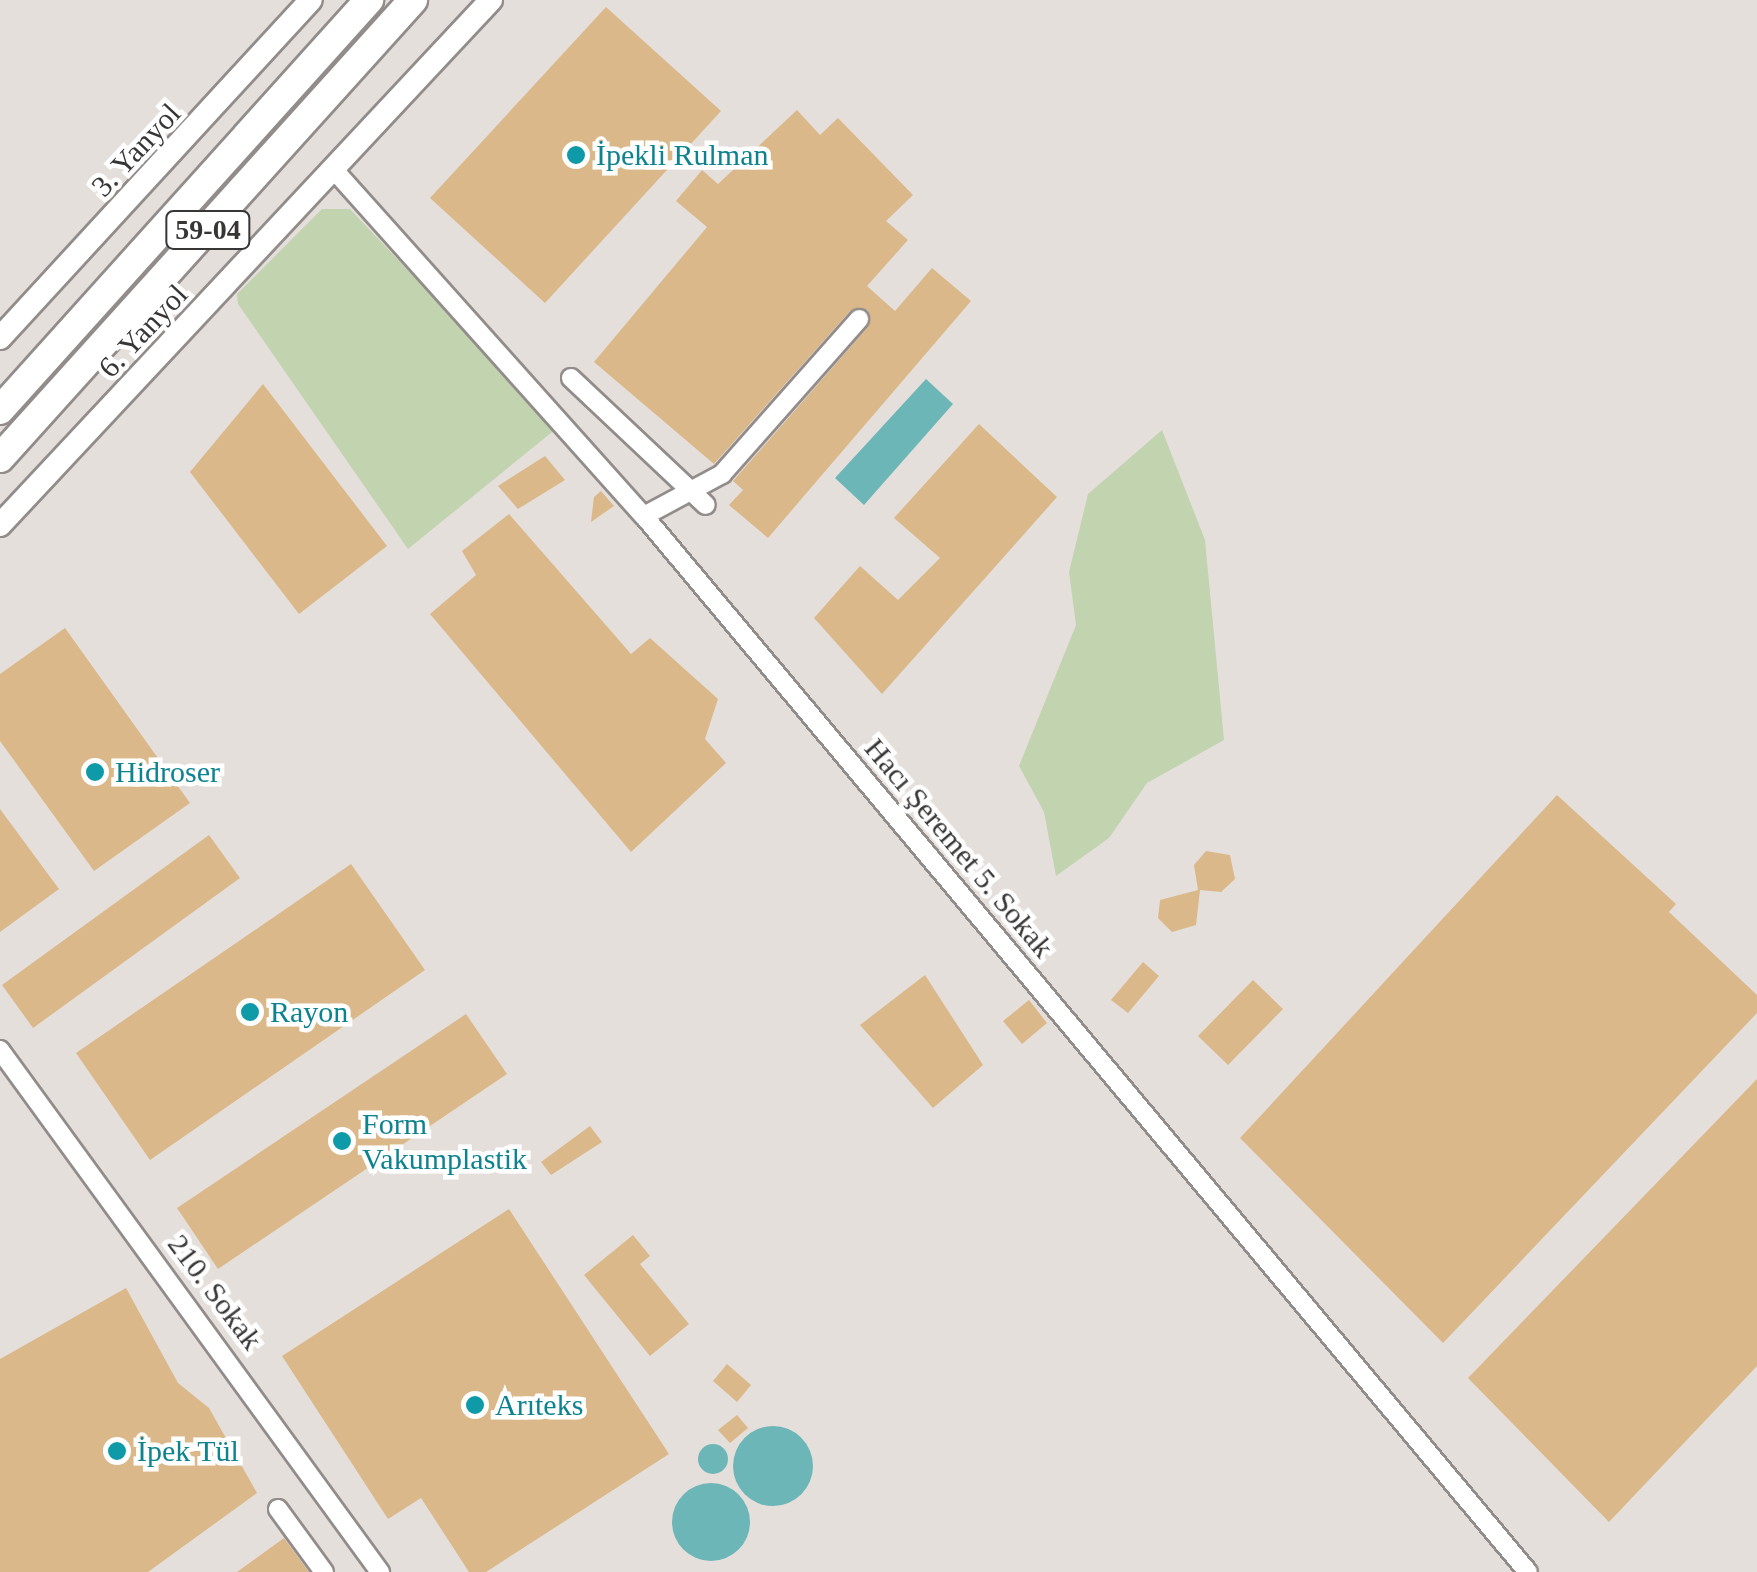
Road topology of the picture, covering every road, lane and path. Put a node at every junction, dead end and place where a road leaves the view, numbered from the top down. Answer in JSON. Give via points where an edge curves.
{"nodes":[{"id":1,"x":311,"y":0,"type":"edge"},
{"id":2,"x":370,"y":0,"type":"edge"},
{"id":3,"x":413,"y":0,"type":"edge"},
{"id":4,"x":491,"y":0,"type":"edge"},
{"id":5,"x":334,"y":171,"type":"junction"},
{"id":6,"x":859,"y":318,"type":"dead end"},
{"id":7,"x":0,"y":338,"type":"edge"},
{"id":8,"x":571,"y":378,"type":"dead end"},
{"id":9,"x":0,"y":410,"type":"edge"},
{"id":10,"x":0,"y":458,"type":"edge"},
{"id":11,"x":688,"y":489,"type":"junction"},
{"id":12,"x":706,"y":505,"type":"dead end"},
{"id":13,"x":644,"y":516,"type":"junction"},
{"id":14,"x":0,"y":525,"type":"edge"},
{"id":15,"x":0,"y":1050,"type":"edge"},
{"id":16,"x":278,"y":1509,"type":"dead end"},
{"id":17,"x":324,"y":1572,"type":"edge"},
{"id":18,"x":380,"y":1572,"type":"edge"},
{"id":19,"x":1528,"y":1572,"type":"edge"}],
"edges":[{"from":1,"to":7,"type":"main road","name":"3. Yanyol"},
{"from":2,"to":9,"type":"main road","number":"59-04"},
{"from":3,"to":10,"type":"main road","number":"59-04"},
{"from":4,"to":5,"type":"main road","name":"6. Yanyol"},
{"from":5,"to":13,"type":"street","name":"Hacı Şeremet 5. Sokak"},
{"from":5,"to":14,"type":"main road","name":"6. Yanyol"},
{"from":6,"to":11,"type":"street","via":[[722,474]]},
{"from":8,"to":11,"type":"street"},
{"from":11,"to":12,"type":"street"},
{"from":11,"to":13,"type":"street"},
{"from":13,"to":19,"type":"street","name":"Hacı Şeremet 5. Sokak"},
{"from":15,"to":18,"type":"street","name":"210. Sokak"},
{"from":16,"to":17,"type":"street"}]}
